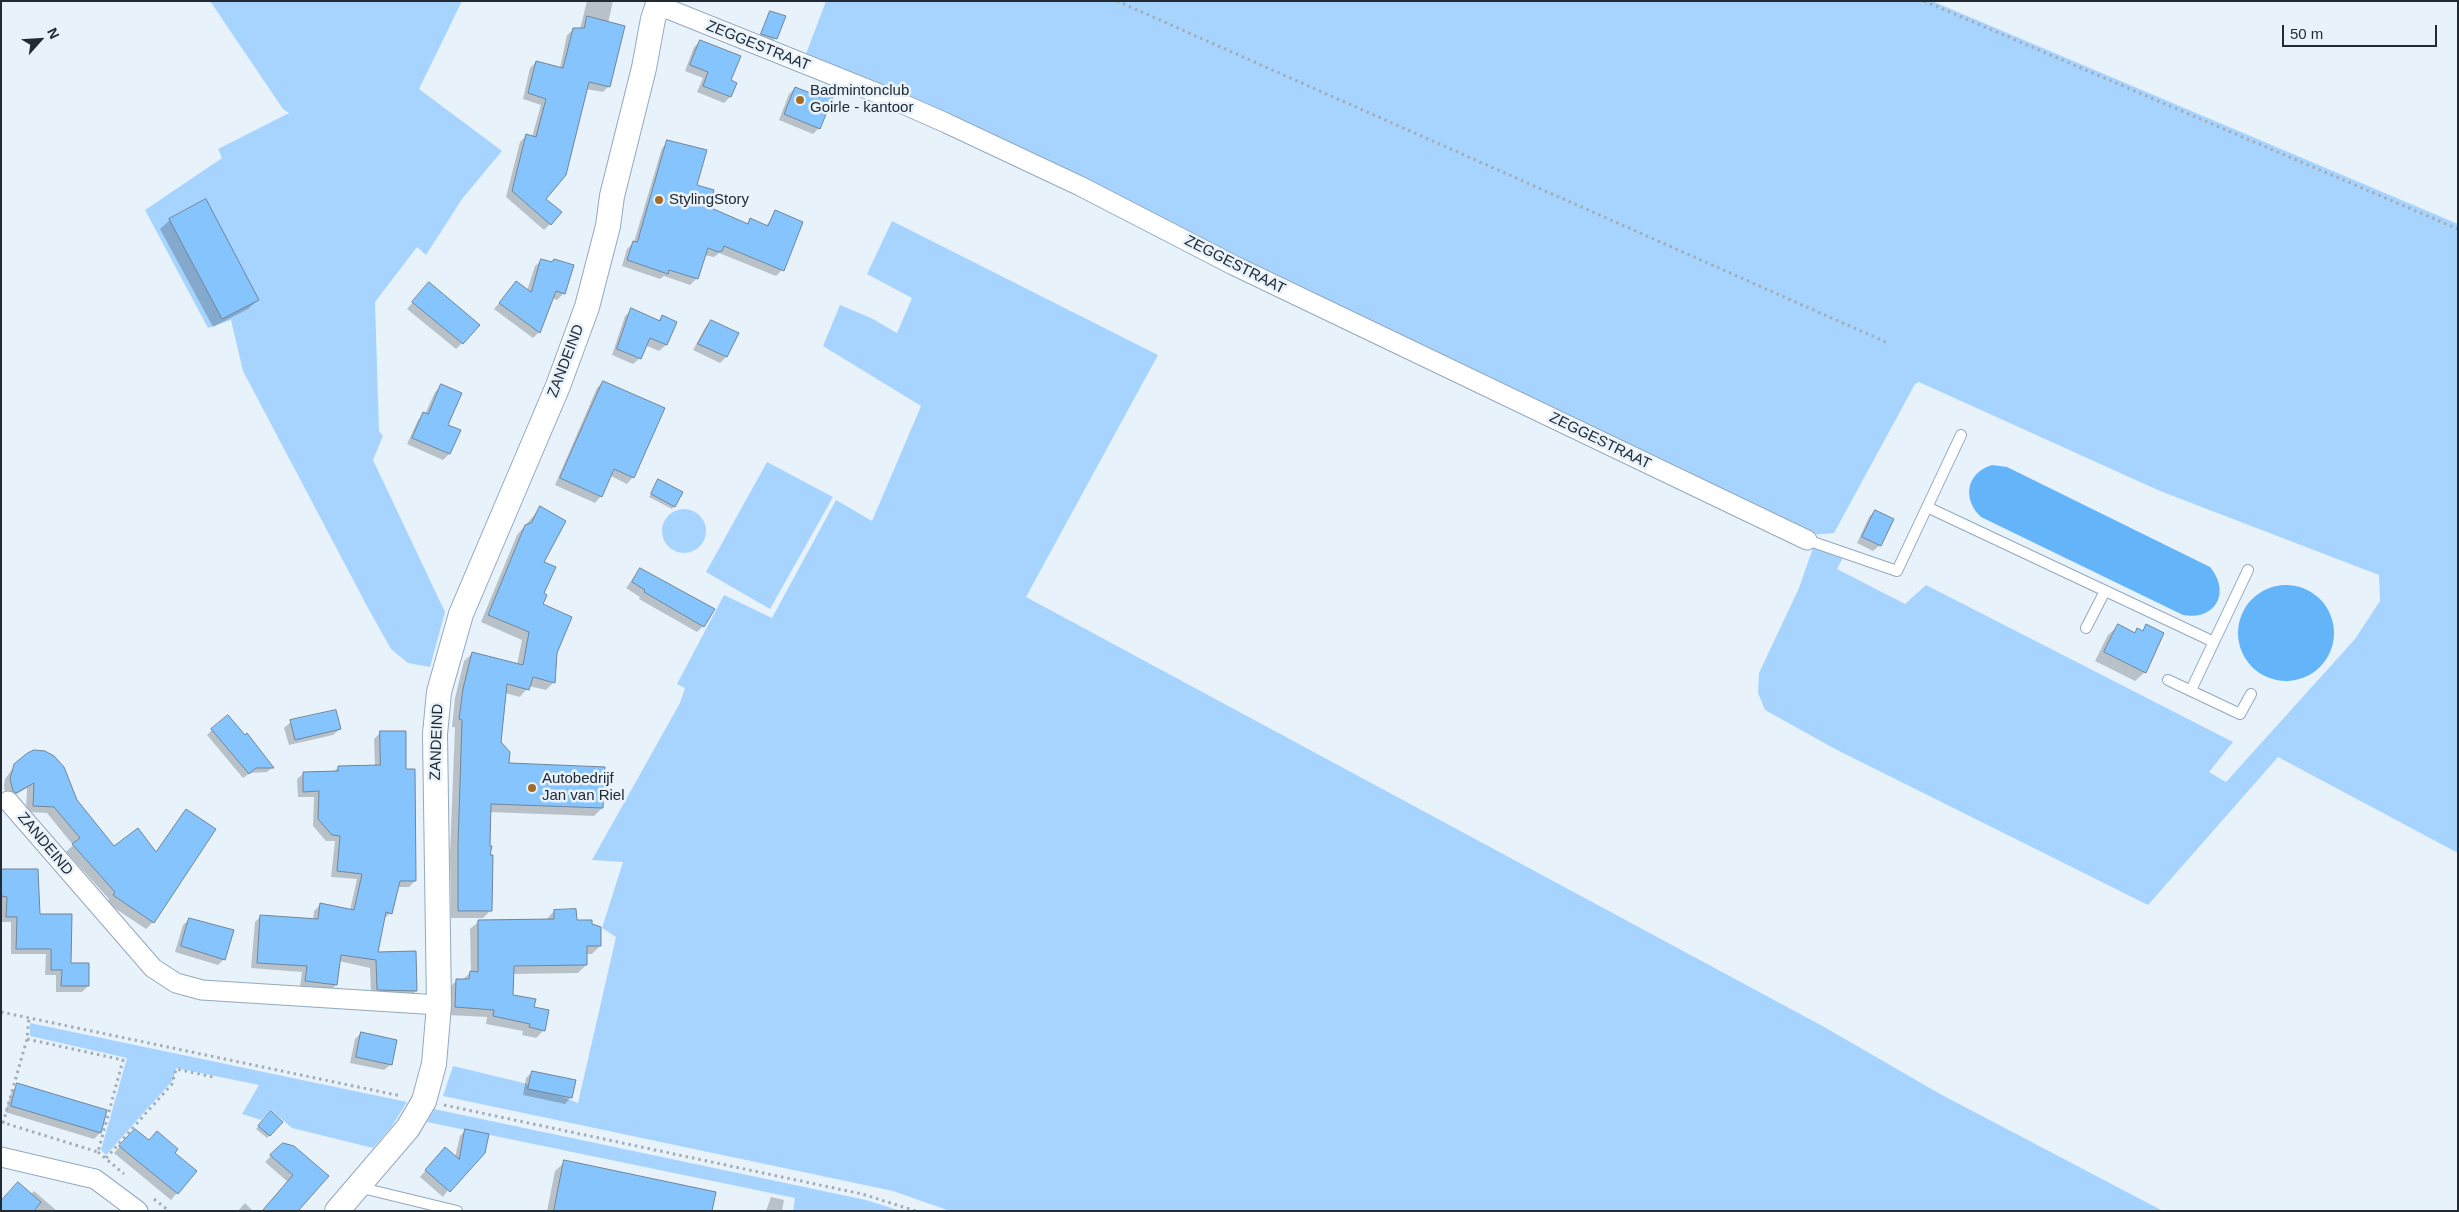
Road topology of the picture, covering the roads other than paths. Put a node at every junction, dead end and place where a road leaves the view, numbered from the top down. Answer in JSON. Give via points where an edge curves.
{"nodes":[{"id":1,"x":658,"y":3,"type":"edge"},
{"id":2,"x":1961,"y":435,"type":"dead end"},
{"id":3,"x":1927,"y":507,"type":"junction"},
{"id":4,"x":1806,"y":540,"type":"joint"},
{"id":5,"x":2248,"y":570,"type":"dead end"},
{"id":6,"x":2105,"y":591,"type":"junction"},
{"id":7,"x":2086,"y":628,"type":"dead end"},
{"id":8,"x":2214,"y":642,"type":"junction"},
{"id":9,"x":2168,"y":680,"type":"dead end"},
{"id":10,"x":2191,"y":690,"type":"junction"},
{"id":11,"x":2251,"y":694,"type":"dead end"},
{"id":12,"x":8,"y":800,"type":"dead end"},
{"id":13,"x":439,"y":1005,"type":"junction"},
{"id":14,"x":1,"y":1157,"type":"edge"},
{"id":15,"x":357,"y":1187,"type":"junction"},
{"id":16,"x":138,"y":1211,"type":"edge"},
{"id":17,"x":337,"y":1211,"type":"edge"},
{"id":18,"x":457,"y":1211,"type":"edge"}],
"edges":[{"from":1,"to":4,"type":"street","name":"ZEGGESTRAAT","via":[[946,123],[1080,186],[1250,274]]},
{"from":1,"to":13,"type":"street","name":"ZANDEIND","via":[[612,196],[608,226],[586,307],[558,386],[461,614],[439,692],[435,734]]},
{"from":2,"to":3,"type":"lane"},
{"from":3,"to":4,"type":"lane","via":[[1897,571]]},
{"from":3,"to":6,"type":"lane"},
{"from":5,"to":8,"type":"lane"},
{"from":6,"to":7,"type":"lane"},
{"from":6,"to":8,"type":"lane"},
{"from":8,"to":10,"type":"lane"},
{"from":9,"to":10,"type":"lane"},
{"from":10,"to":11,"type":"lane","via":[[2240,714]]},
{"from":12,"to":13,"type":"street","name":"ZANDEIND","via":[[153,968],[176,983],[223,992]]},
{"from":13,"to":15,"type":"street","via":[[434,1064],[424,1101],[408,1128]]},
{"from":14,"to":16,"type":"street","via":[[95,1179]]},
{"from":15,"to":17,"type":"street"},
{"from":15,"to":18,"type":"lane"}]}
